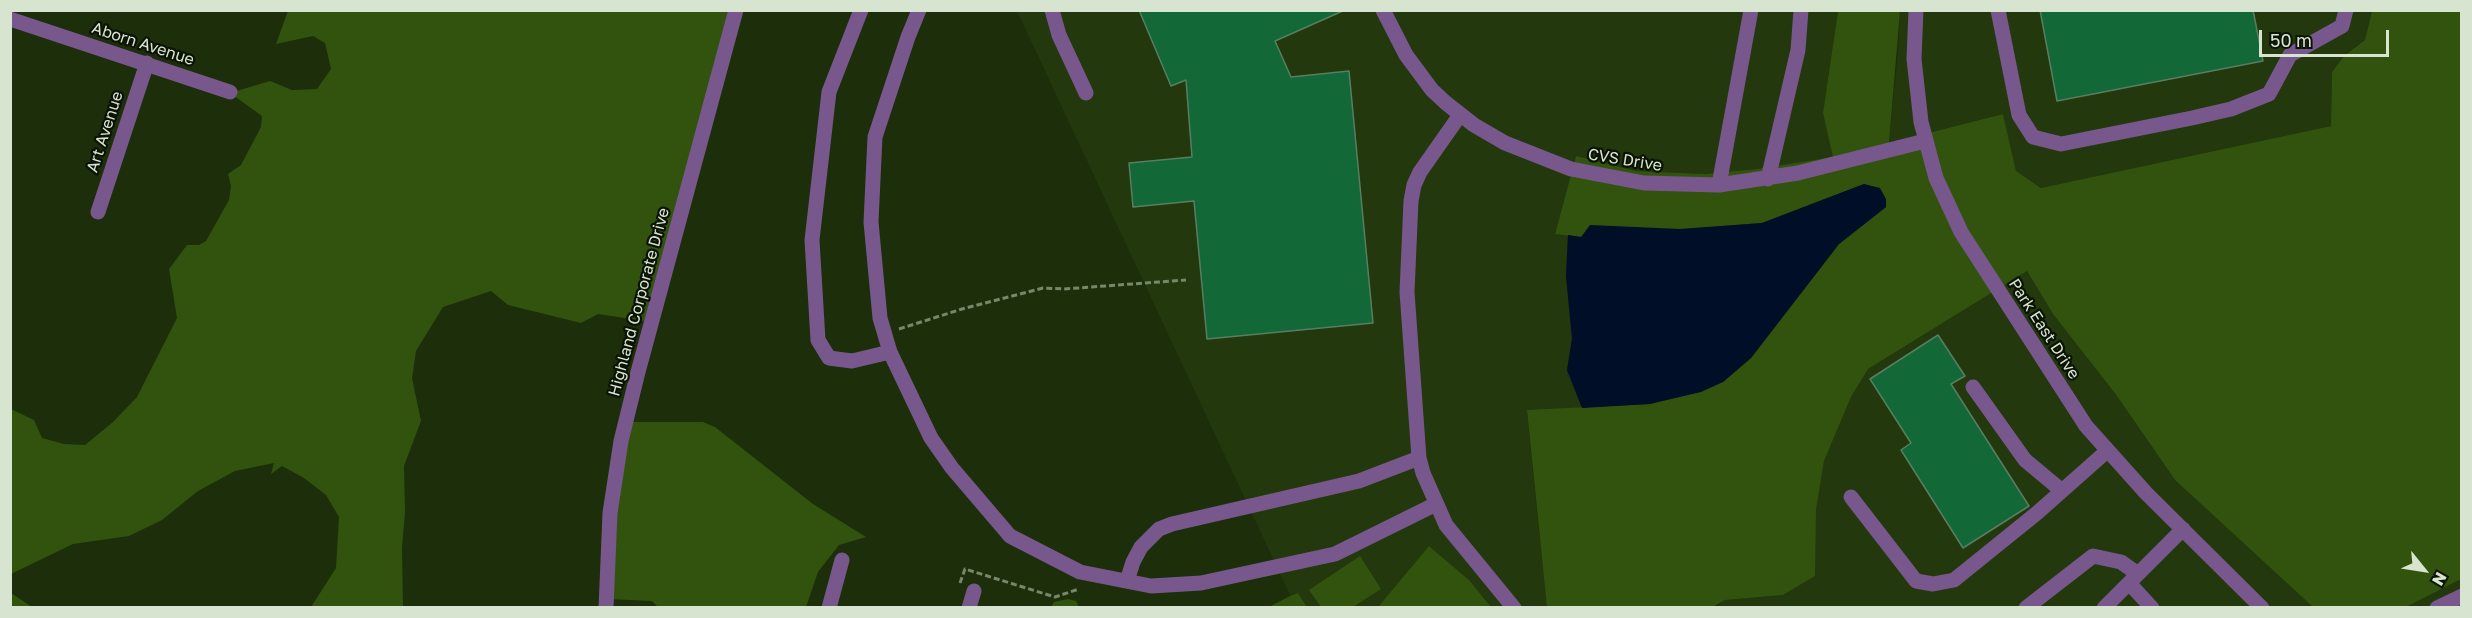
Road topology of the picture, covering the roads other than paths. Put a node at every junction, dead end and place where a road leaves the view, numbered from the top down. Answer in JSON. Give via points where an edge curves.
{"nodes":[{"id":1,"x":736,"y":10,"type":"edge"},
{"id":2,"x":861,"y":10,"type":"edge"},
{"id":3,"x":919,"y":10,"type":"edge"},
{"id":4,"x":1052,"y":10,"type":"edge"},
{"id":5,"x":1383,"y":10,"type":"edge"},
{"id":6,"x":1750,"y":10,"type":"edge"},
{"id":7,"x":1801,"y":10,"type":"edge"},
{"id":8,"x":1916,"y":10,"type":"edge"},
{"id":9,"x":1998,"y":10,"type":"edge"},
{"id":10,"x":2346,"y":10,"type":"edge"},
{"id":11,"x":10,"y":19,"type":"edge"},
{"id":12,"x":147,"y":63,"type":"junction"},
{"id":13,"x":230,"y":92,"type":"dead end"},
{"id":14,"x":1086,"y":93,"type":"dead end"},
{"id":15,"x":1460,"y":115,"type":"junction"},
{"id":16,"x":1925,"y":141,"type":"junction"},
{"id":17,"x":1768,"y":179,"type":"junction"},
{"id":18,"x":1719,"y":185,"type":"junction"},
{"id":19,"x":98,"y":212,"type":"dead end"},
{"id":20,"x":890,"y":352,"type":"junction"},
{"id":21,"x":1973,"y":387,"type":"dead end"},
{"id":22,"x":2107,"y":451,"type":"junction"},
{"id":23,"x":1419,"y":458,"type":"junction"},
{"id":24,"x":2061,"y":490,"type":"junction"},
{"id":25,"x":1851,"y":497,"type":"dead end"},
{"id":26,"x":1436,"y":504,"type":"junction"},
{"id":27,"x":2183,"y":529,"type":"junction"},
{"id":28,"x":842,"y":560,"type":"dead end"},
{"id":29,"x":2134,"y":579,"type":"junction"},
{"id":30,"x":1127,"y":582,"type":"junction"},
{"id":31,"x":974,"y":591,"type":"dead end"},
{"id":32,"x":2462,"y":596,"type":"edge"},
{"id":33,"x":606,"y":608,"type":"edge"},
{"id":34,"x":829,"y":608,"type":"edge"},
{"id":35,"x":969,"y":608,"type":"edge"},
{"id":36,"x":1514,"y":608,"type":"edge"},
{"id":37,"x":2025,"y":608,"type":"edge"},
{"id":38,"x":2104,"y":608,"type":"edge"},
{"id":39,"x":2152,"y":608,"type":"edge"},
{"id":40,"x":2262,"y":608,"type":"edge"},
{"id":41,"x":2437,"y":608,"type":"edge"}],
"edges":[{"from":1,"to":33,"type":"street","name":"Highland Corporate Drive","via":[[623,431],[610,513]]},
{"from":2,"to":20,"type":"street","via":[[829,92],[812,240],[818,340],[829,358],[852,361]]},
{"from":3,"to":20,"type":"street","via":[[875,137],[871,222],[883,334]]},
{"from":4,"to":14,"type":"street"},
{"from":5,"to":15,"type":"street","name":"CVS Drive","via":[[1420,76]]},
{"from":6,"to":18,"type":"street"},
{"from":7,"to":17,"type":"street","via":[[1798,50]]},
{"from":8,"to":16,"type":"street","name":"Park East Drive","via":[[1915,80]]},
{"from":9,"to":10,"type":"street","via":[[2019,115],[2034,137],[2061,144],[2192,118],[2269,94],[2290,55],[2342,26]]},
{"from":11,"to":12,"type":"street","name":"Aborn Avenue"},
{"from":12,"to":13,"type":"street","name":"Aborn Avenue"},
{"from":12,"to":19,"type":"street","name":"Art Avenue"},
{"from":15,"to":18,"type":"street","name":"CVS Drive","via":[[1505,143],[1571,169],[1644,183]]},
{"from":15,"to":23,"type":"street","via":[[1420,172],[1411,201],[1408,320]]},
{"from":16,"to":17,"type":"street","name":"CVS Drive"},
{"from":16,"to":22,"type":"street","name":"Park East Drive","via":[[1943,196],[1961,232],[2031,344]]},
{"from":17,"to":18,"type":"street","name":"CVS Drive"},
{"from":20,"to":30,"type":"street","via":[[931,438],[1010,536],[1080,572]]},
{"from":21,"to":24,"type":"street","via":[[2025,460]]},
{"from":22,"to":24,"type":"street"},
{"from":22,"to":27,"type":"street","name":"Park East Drive"},
{"from":23,"to":26,"type":"street"},
{"from":23,"to":30,"type":"street","via":[[1359,481],[1172,524],[1159,530],[1142,547]]},
{"from":24,"to":25,"type":"street","via":[[1954,580],[1933,584],[1916,581]]},
{"from":26,"to":30,"type":"street","via":[[1335,554],[1201,583],[1151,586]]},
{"from":26,"to":36,"type":"street","via":[[1446,525]]},
{"from":27,"to":29,"type":"street"},
{"from":27,"to":40,"type":"street","name":"Park East Drive"},
{"from":28,"to":34,"type":"street"},
{"from":29,"to":37,"type":"street","via":[[2121,562],[2093,556]]},
{"from":29,"to":38,"type":"street"},
{"from":29,"to":39,"type":"street"},
{"from":31,"to":35,"type":"street"},
{"from":32,"to":41,"type":"street"}]}
